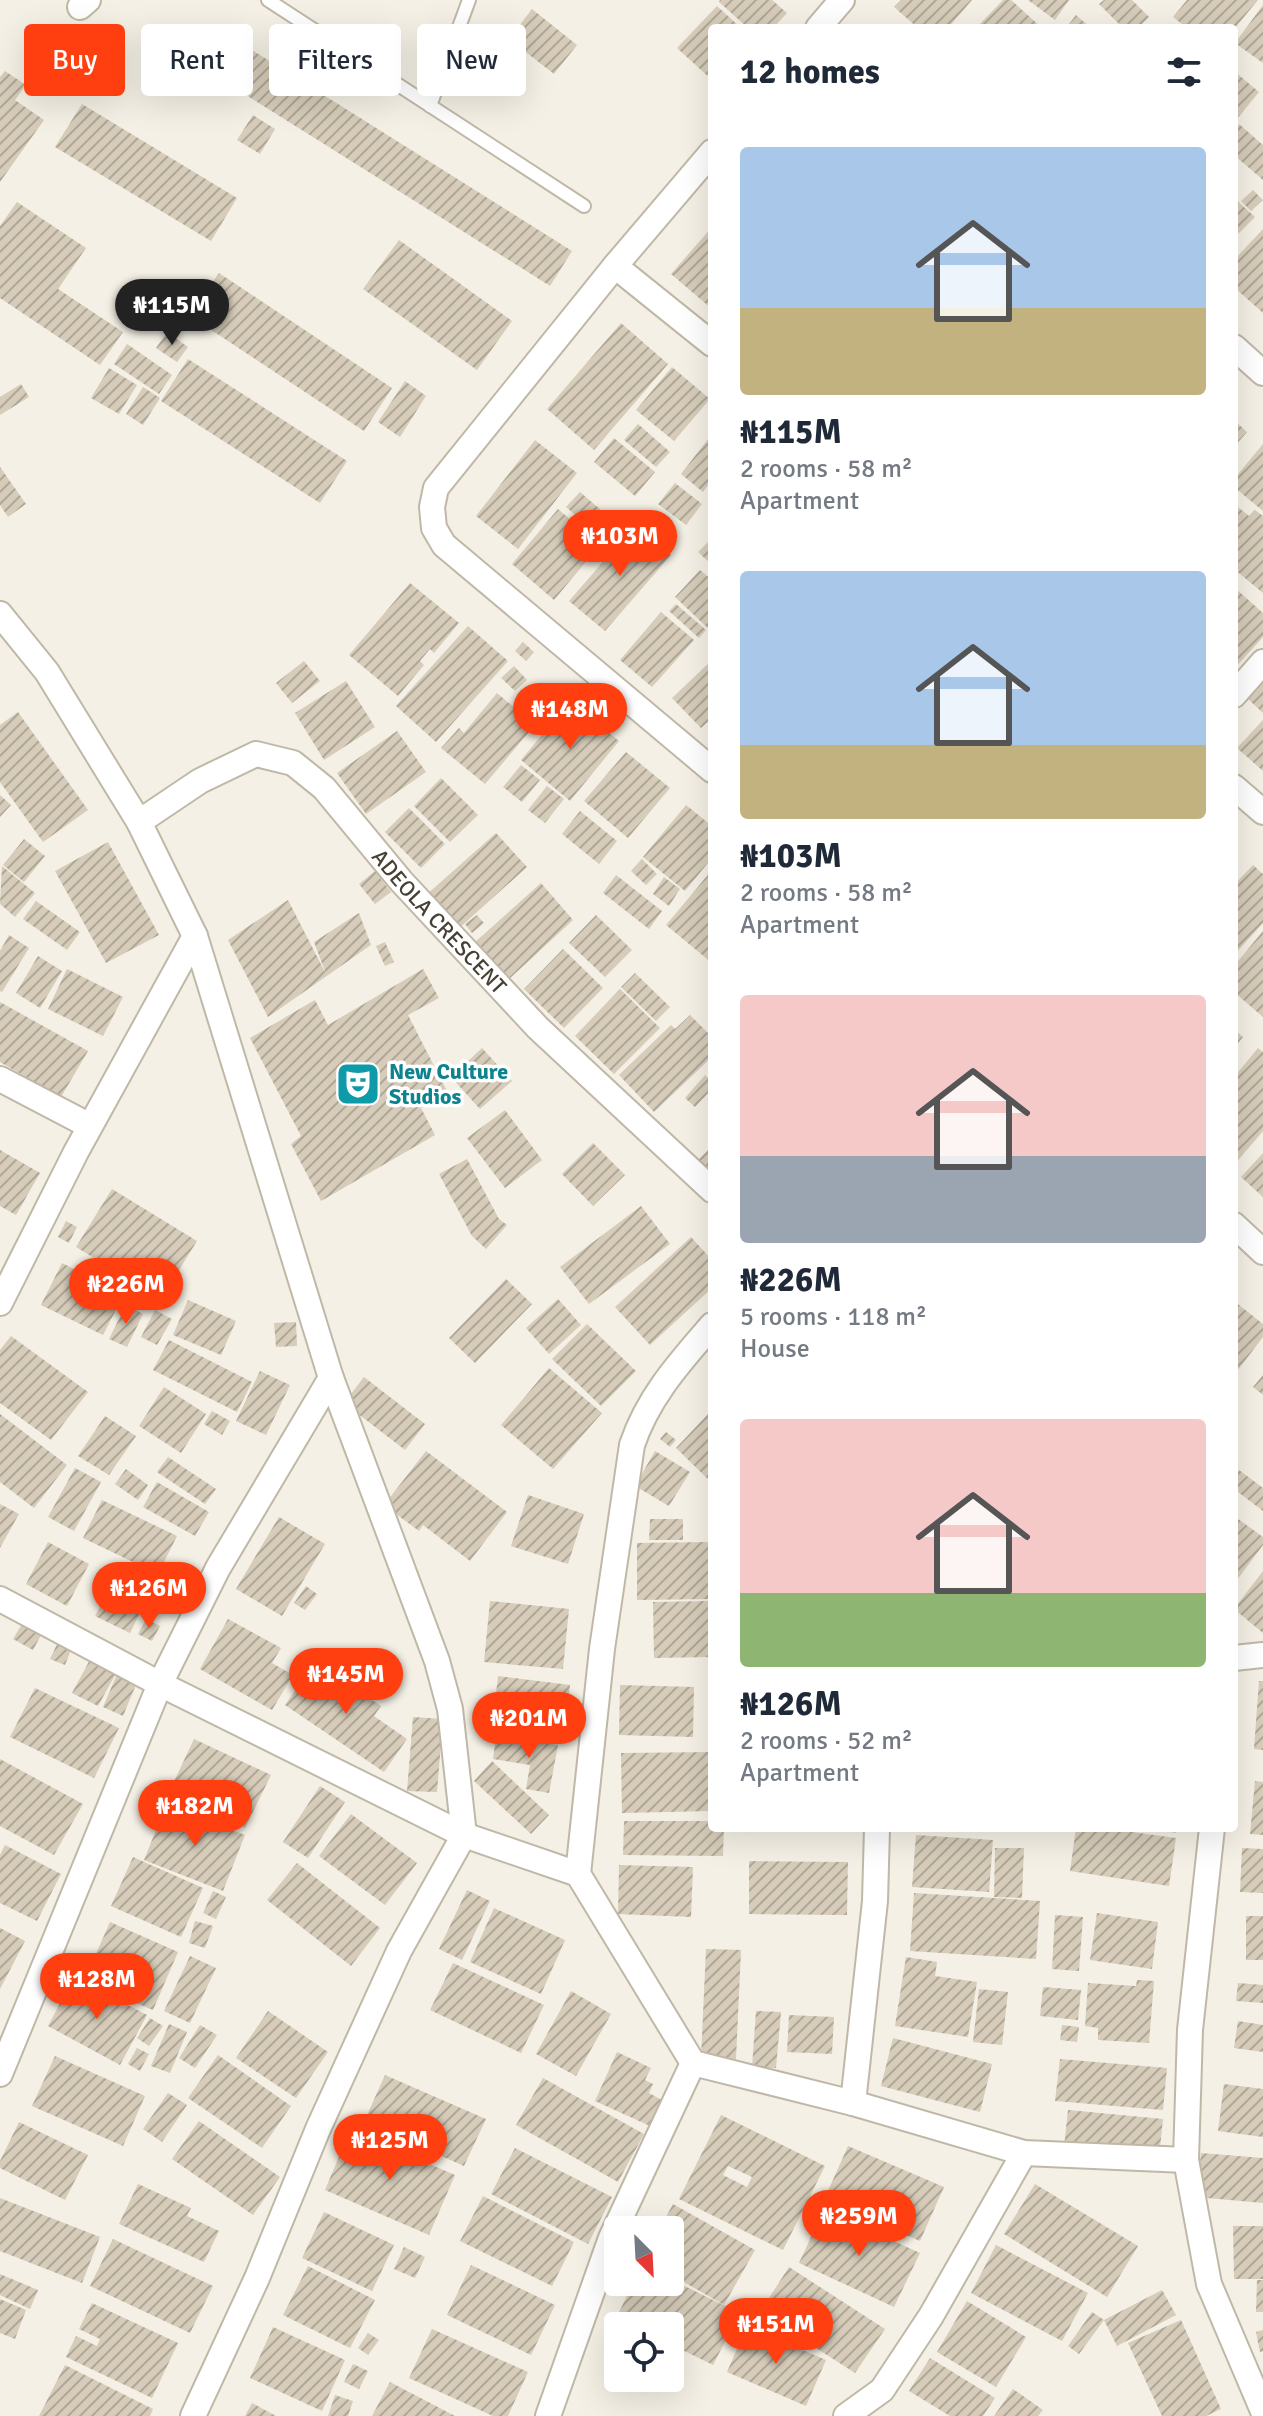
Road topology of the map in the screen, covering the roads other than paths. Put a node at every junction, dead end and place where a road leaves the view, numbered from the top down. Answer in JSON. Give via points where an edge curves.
{"nodes":[{"id":1,"x":268,"y":0,"type":"edge"},
{"id":2,"x":469,"y":0,"type":"edge"},
{"id":3,"x":430,"y":106,"type":"junction"},
{"id":4,"x":708,"y":157,"type":"edge"},
{"id":5,"x":584,"y":206,"type":"dead end"},
{"id":6,"x":615,"y":266,"type":"junction"},
{"id":7,"x":708,"y":341,"type":"edge"},
{"id":8,"x":1238,"y":351,"type":"edge"},
{"id":9,"x":1263,"y":373,"type":"edge"},
{"id":10,"x":3,"y":627,"type":"edge"},
{"id":11,"x":1263,"y":662,"type":"edge"},
{"id":12,"x":1238,"y":690,"type":"edge"},
{"id":13,"x":708,"y":767,"type":"edge"},
{"id":14,"x":1238,"y":790,"type":"edge"},
{"id":15,"x":1263,"y":812,"type":"edge"},
{"id":16,"x":142,"y":820,"type":"junction"},
{"id":17,"x":195,"y":936,"type":"junction"},
{"id":18,"x":0,"y":1079,"type":"edge"},
{"id":19,"x":90,"y":1126,"type":"junction"},
{"id":20,"x":708,"y":1186,"type":"edge"},
{"id":21,"x":1238,"y":1229,"type":"edge"},
{"id":22,"x":1263,"y":1252,"type":"edge"},
{"id":23,"x":0,"y":1303,"type":"edge"},
{"id":24,"x":708,"y":1330,"type":"edge"},
{"id":25,"x":331,"y":1378,"type":"junction"},
{"id":26,"x":0,"y":1599,"type":"edge"},
{"id":27,"x":1263,"y":1655,"type":"edge"},
{"id":28,"x":1238,"y":1658,"type":"edge"},
{"id":29,"x":160,"y":1684,"type":"junction"},
{"id":30,"x":877,"y":1832,"type":"edge"},
{"id":31,"x":1212,"y":1832,"type":"edge"},
{"id":32,"x":464,"y":1835,"type":"junction"},
{"id":33,"x":578,"y":1874,"type":"junction"},
{"id":34,"x":693,"y":2063,"type":"junction"},
{"id":35,"x":0,"y":2074,"type":"edge"},
{"id":36,"x":853,"y":2103,"type":"junction"},
{"id":37,"x":1024,"y":2153,"type":"junction"},
{"id":38,"x":1186,"y":2160,"type":"junction"},
{"id":39,"x":1263,"y":2411,"type":"edge"},
{"id":40,"x":193,"y":2416,"type":"edge"},
{"id":41,"x":548,"y":2416,"type":"edge"},
{"id":42,"x":846,"y":2416,"type":"edge"}],
"edges":[{"from":1,"to":3,"type":"lane"},
{"from":2,"to":3,"type":"lane"},
{"from":3,"to":5,"type":"lane"},
{"from":4,"to":6,"type":"street"},
{"from":6,"to":7,"type":"street"},
{"from":6,"to":13,"type":"street","via":[[436,488],[434,528],[444,545]]},
{"from":8,"to":9,"type":"street"},
{"from":10,"to":16,"type":"street","via":[[47,672]]},
{"from":11,"to":12,"type":"street"},
{"from":14,"to":15,"type":"street"},
{"from":16,"to":17,"type":"street"},
{"from":16,"to":20,"type":"street","name":"ADEOLA CRESCENT","via":[[200,781],[256,754],[293,763],[324,788],[401,881],[538,1028]]},
{"from":17,"to":19,"type":"street"},
{"from":17,"to":25,"type":"street"},
{"from":18,"to":19,"type":"street"},
{"from":19,"to":23,"type":"street"},
{"from":21,"to":22,"type":"street"},
{"from":24,"to":33,"type":"street","via":[[641,1418],[632,1445],[602,1649]]},
{"from":25,"to":29,"type":"street","via":[[218,1568]]},
{"from":25,"to":32,"type":"street","via":[[437,1661],[450,1709]]},
{"from":26,"to":29,"type":"street"},
{"from":27,"to":28,"type":"street"},
{"from":29,"to":32,"type":"street"},
{"from":29,"to":35,"type":"street"},
{"from":30,"to":36,"type":"street","via":[[875,1901]]},
{"from":31,"to":38,"type":"street","via":[[1190,2030]]},
{"from":32,"to":33,"type":"street"},
{"from":32,"to":40,"type":"street","via":[[399,1951]]},
{"from":33,"to":34,"type":"street"},
{"from":34,"to":36,"type":"street"},
{"from":34,"to":41,"type":"street","via":[[611,2238]]},
{"from":36,"to":37,"type":"street"},
{"from":37,"to":38,"type":"street"},
{"from":37,"to":42,"type":"street","via":[[882,2390]]},
{"from":38,"to":39,"type":"street","via":[[1209,2284]]}]}
